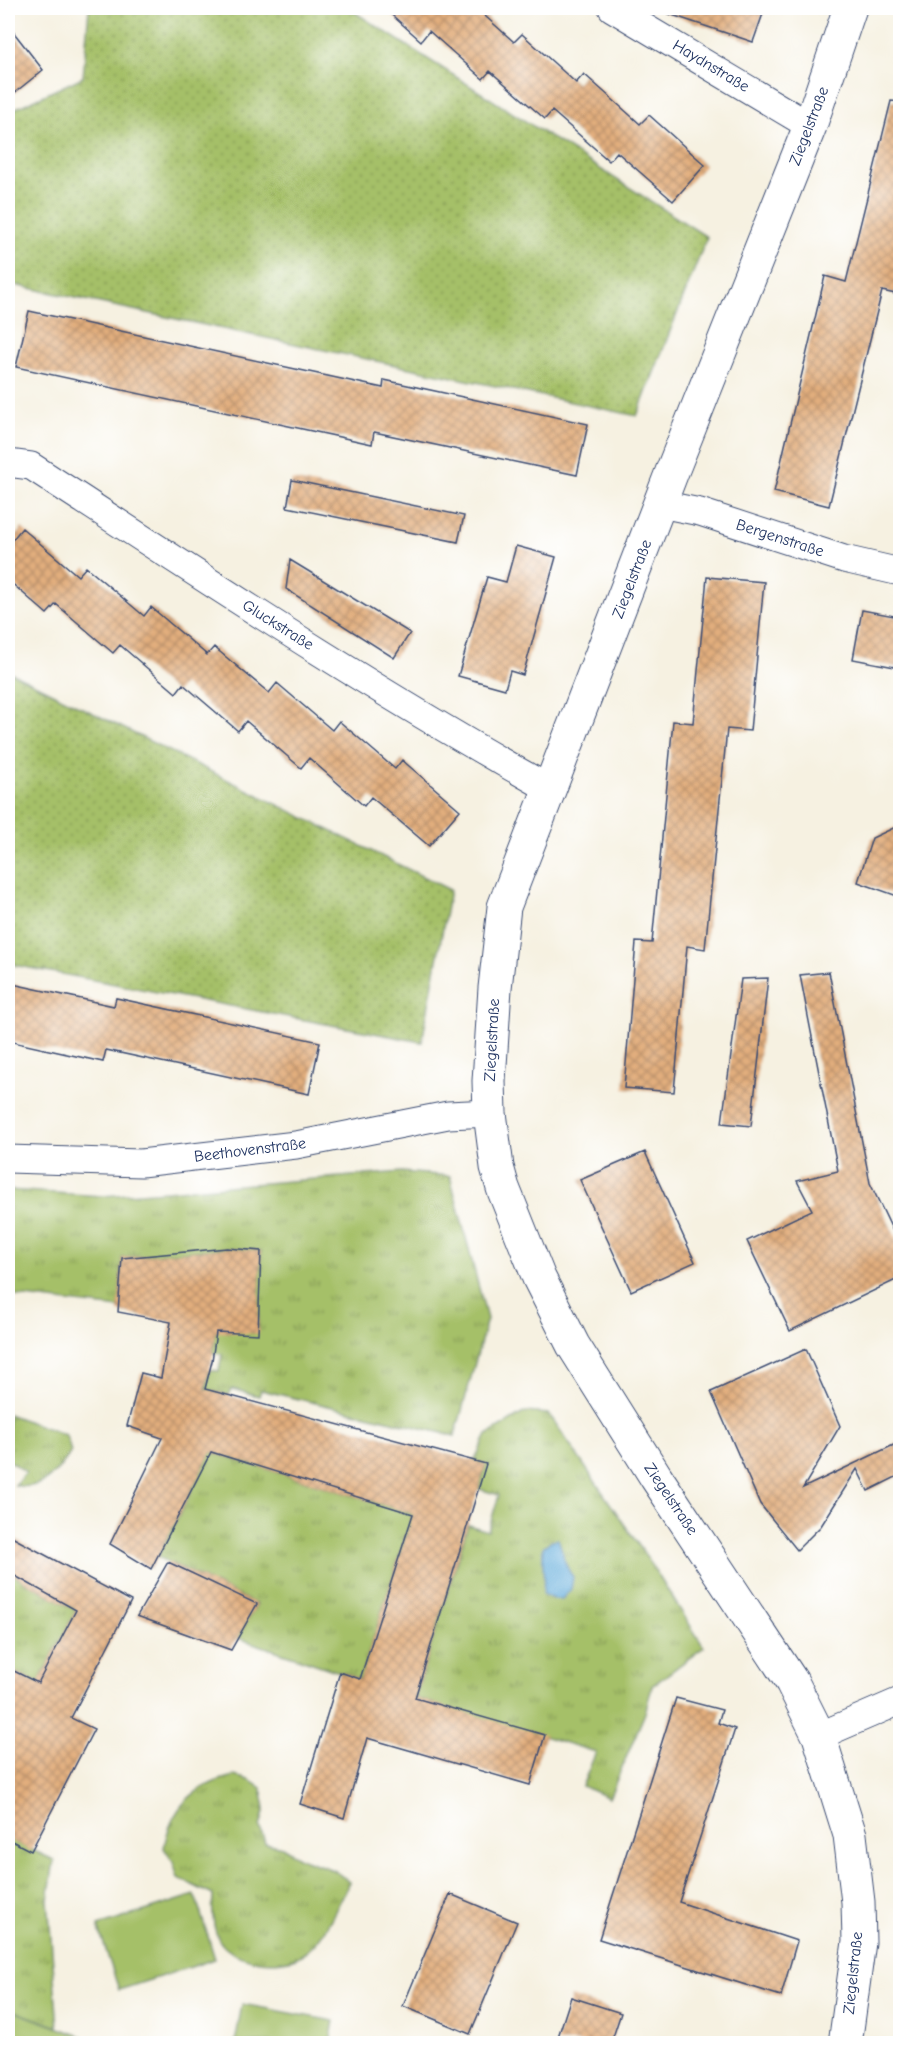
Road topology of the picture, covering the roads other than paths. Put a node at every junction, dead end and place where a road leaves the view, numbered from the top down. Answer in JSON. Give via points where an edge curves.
{"nodes":[{"id":1,"x":612,"y":8,"type":"edge"},
{"id":2,"x":850,"y":8,"type":"edge"},
{"id":3,"x":810,"y":126,"type":"junction"},
{"id":4,"x":8,"y":463,"type":"edge"},
{"id":5,"x":660,"y":504,"type":"junction"},
{"id":6,"x":900,"y":572,"type":"edge"},
{"id":7,"x":550,"y":789,"type":"junction"},
{"id":8,"x":490,"y":1113,"type":"junction"},
{"id":9,"x":8,"y":1159,"type":"edge"},
{"id":10,"x":900,"y":1701,"type":"edge"},
{"id":11,"x":819,"y":1736,"type":"junction"},
{"id":12,"x":845,"y":2043,"type":"edge"}],
"edges":[{"from":1,"to":3,"type":"street","name":"Haydnstraße"},
{"from":2,"to":3,"type":"main road","name":"Ziegelstraße"},
{"from":3,"to":5,"type":"main road","name":"Ziegelstraße"},
{"from":4,"to":7,"type":"street","name":"Gluckstraße","via":[[31,466],[423,716]]},
{"from":5,"to":6,"type":"street","name":"Bergenstraße","via":[[700,512],[844,559]]},
{"from":5,"to":7,"type":"main road","name":"Ziegelstraße"},
{"from":7,"to":8,"type":"main road","name":"Ziegelstraße","via":[[504,907],[495,987]]},
{"from":8,"to":9,"type":"street","name":"Beethovenstraße","via":[[428,1119],[296,1145],[141,1163]]},
{"from":8,"to":11,"type":"main road","name":"Ziegelstraße","via":[[503,1188],[538,1278],[573,1345],[792,1682]]},
{"from":10,"to":11,"type":"street"},
{"from":11,"to":12,"type":"main road","name":"Ziegelstraße","via":[[850,1834],[858,1902],[859,1942]]}]}
